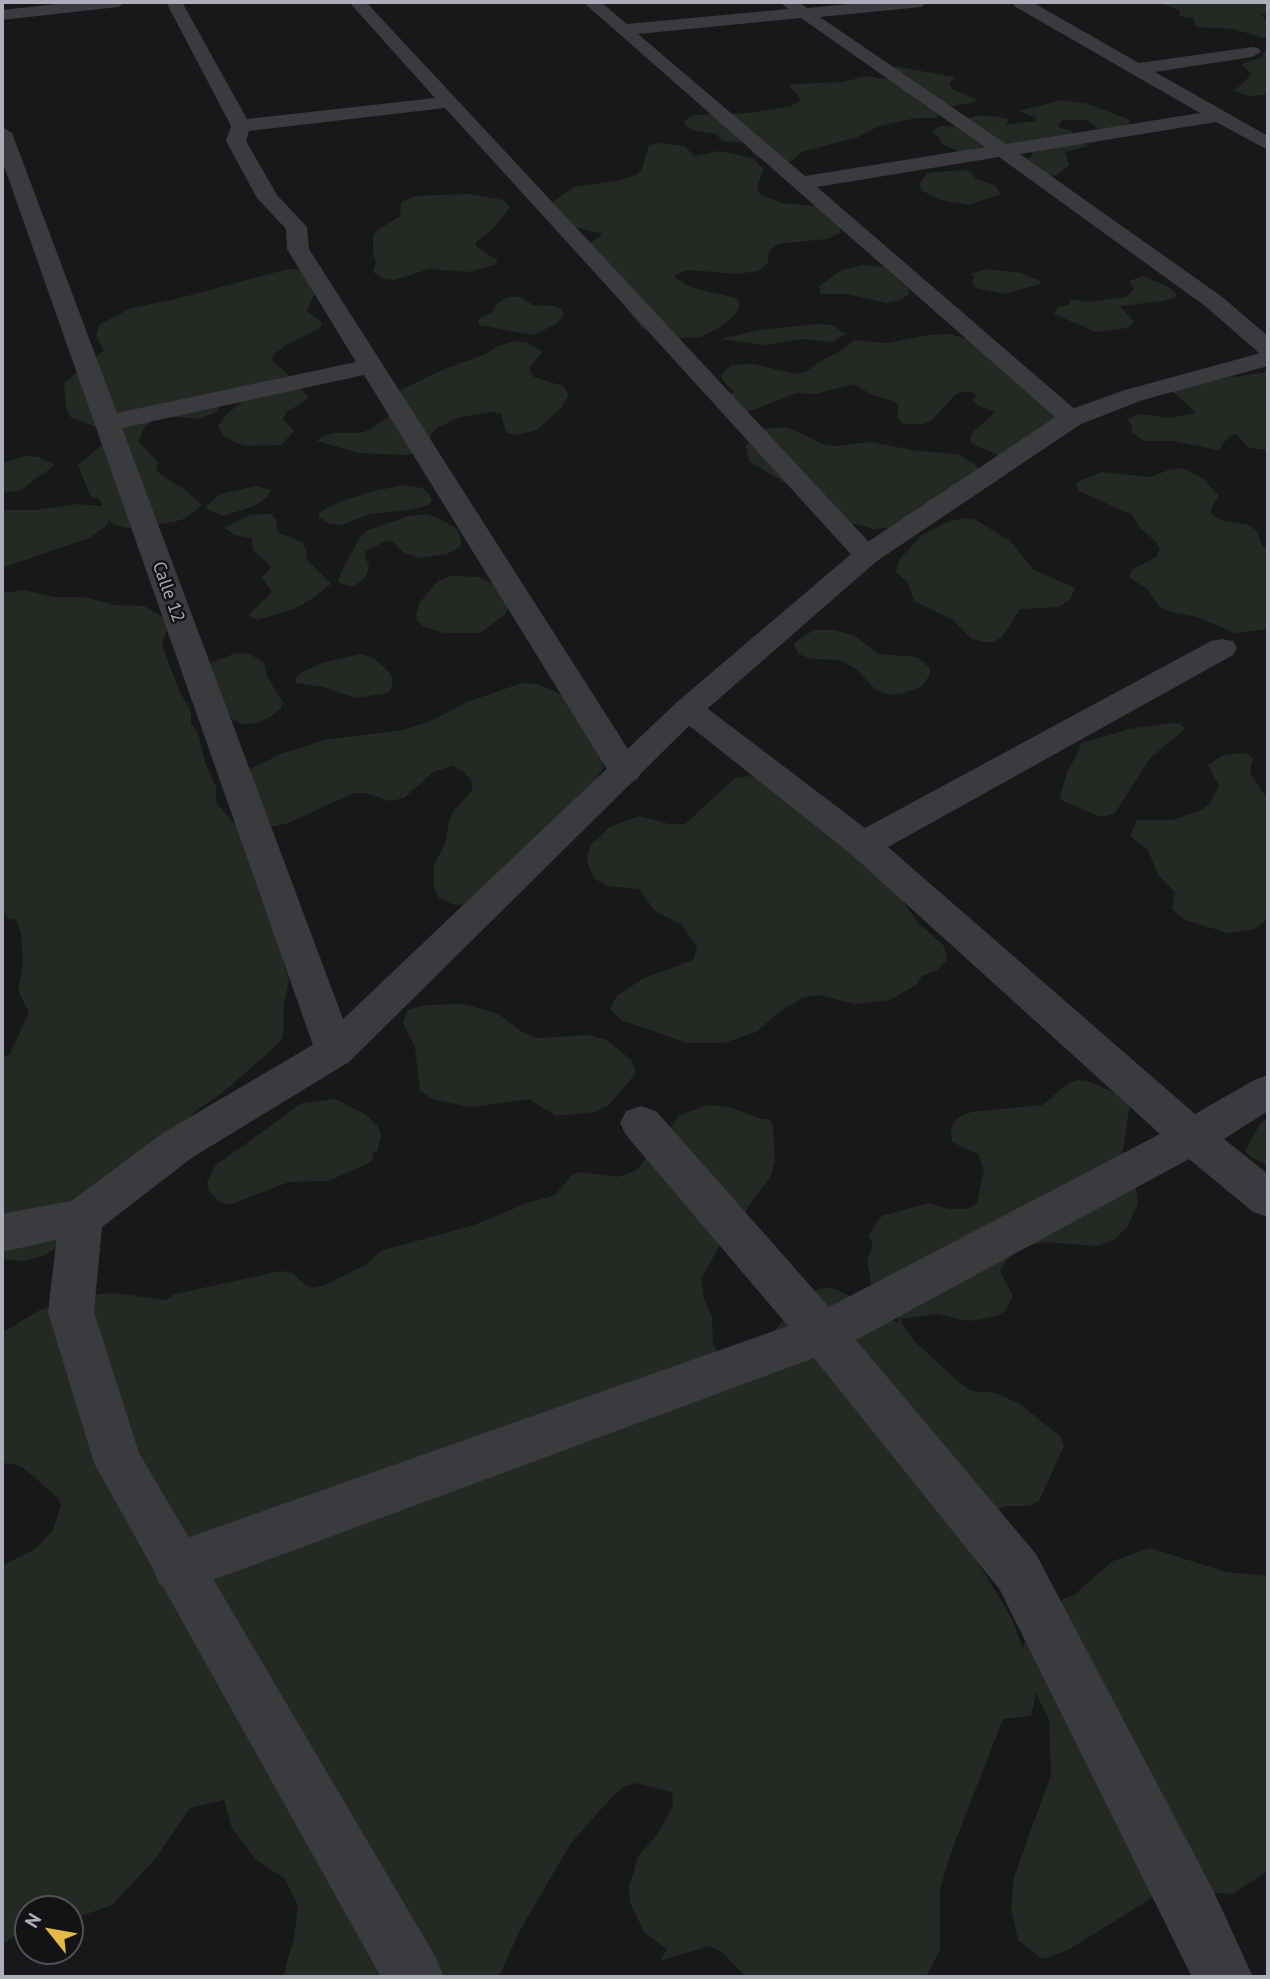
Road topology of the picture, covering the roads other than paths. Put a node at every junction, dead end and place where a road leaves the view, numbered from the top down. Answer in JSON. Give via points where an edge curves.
{"nodes":[{"id":1,"x":117,"y":2,"type":"edge"},
{"id":2,"x":174,"y":2,"type":"edge"},
{"id":3,"x":357,"y":2,"type":"edge"},
{"id":4,"x":591,"y":2,"type":"edge"},
{"id":5,"x":921,"y":2,"type":"edge"},
{"id":6,"x":1026,"y":2,"type":"edge"},
{"id":7,"x":795,"y":7,"type":"edge"},
{"id":8,"x":2,"y":15,"type":"edge"},
{"id":9,"x":624,"y":30,"type":"junction"},
{"id":10,"x":1252,"y":52,"type":"dead end"},
{"id":11,"x":1135,"y":69,"type":"junction"},
{"id":12,"x":449,"y":102,"type":"junction"},
{"id":13,"x":1217,"y":116,"type":"junction"},
{"id":14,"x":242,"y":124,"type":"junction"},
{"id":15,"x":2,"y":134,"type":"edge"},
{"id":16,"x":1268,"y":144,"type":"edge"},
{"id":17,"x":1006,"y":151,"type":"junction"},
{"id":18,"x":802,"y":183,"type":"junction"},
{"id":19,"x":1268,"y":348,"type":"edge"},
{"id":20,"x":1268,"y":358,"type":"edge"},
{"id":21,"x":371,"y":366,"type":"junction"},
{"id":22,"x":1072,"y":418,"type":"junction"},
{"id":23,"x":107,"y":423,"type":"junction"},
{"id":24,"x":867,"y":555,"type":"junction"},
{"id":25,"x":1222,"y":648,"type":"dead end"},
{"id":26,"x":688,"y":709,"type":"junction"},
{"id":27,"x":625,"y":771,"type":"junction"},
{"id":28,"x":863,"y":845,"type":"junction"},
{"id":29,"x":335,"y":1051,"type":"junction"},
{"id":30,"x":1268,"y":1091,"type":"edge"},
{"id":31,"x":641,"y":1123,"type":"dead end"},
{"id":32,"x":1192,"y":1137,"type":"junction"},
{"id":33,"x":1268,"y":1199,"type":"edge"},
{"id":34,"x":81,"y":1218,"type":"junction"},
{"id":35,"x":2,"y":1233,"type":"edge"},
{"id":36,"x":823,"y":1334,"type":"junction"},
{"id":37,"x":178,"y":1567,"type":"junction"},
{"id":38,"x":414,"y":1977,"type":"edge"},
{"id":39,"x":1223,"y":1977,"type":"edge"}],
"edges":[{"from":1,"to":8,"type":"street"},
{"from":2,"to":14,"type":"street"},
{"from":3,"to":12,"type":"street"},
{"from":4,"to":9,"type":"street"},
{"from":5,"to":7,"type":"street"},
{"from":6,"to":11,"type":"street"},
{"from":7,"to":9,"type":"street"},
{"from":7,"to":17,"type":"street"},
{"from":9,"to":18,"type":"street"},
{"from":10,"to":11,"type":"street"},
{"from":11,"to":13,"type":"street"},
{"from":12,"to":14,"type":"street"},
{"from":12,"to":24,"type":"street"},
{"from":13,"to":16,"type":"street"},
{"from":13,"to":17,"type":"street"},
{"from":14,"to":21,"type":"street","via":[[236,141],[268,198],[296,228],[298,249]]},
{"from":15,"to":23,"type":"street","name":"Calle 12"},
{"from":17,"to":18,"type":"street"},
{"from":17,"to":19,"type":"street","via":[[1213,301]]},
{"from":18,"to":22,"type":"street"},
{"from":20,"to":22,"type":"street","via":[[1134,395]]},
{"from":21,"to":23,"type":"street"},
{"from":21,"to":27,"type":"street"},
{"from":22,"to":24,"type":"street"},
{"from":23,"to":29,"type":"street","name":"Calle 12"},
{"from":24,"to":26,"type":"street"},
{"from":25,"to":28,"type":"street"},
{"from":26,"to":27,"type":"street"},
{"from":26,"to":28,"type":"street"},
{"from":27,"to":29,"type":"street"},
{"from":28,"to":32,"type":"street"},
{"from":29,"to":34,"type":"street","via":[[178,1145]]},
{"from":30,"to":32,"type":"street"},
{"from":31,"to":36,"type":"street"},
{"from":32,"to":33,"type":"street"},
{"from":32,"to":36,"type":"street"},
{"from":34,"to":35,"type":"street"},
{"from":34,"to":37,"type":"street","via":[[71,1312],[118,1463]]},
{"from":36,"to":37,"type":"street"},
{"from":36,"to":39,"type":"street","via":[[1018,1572]]},
{"from":37,"to":38,"type":"street"}]}
